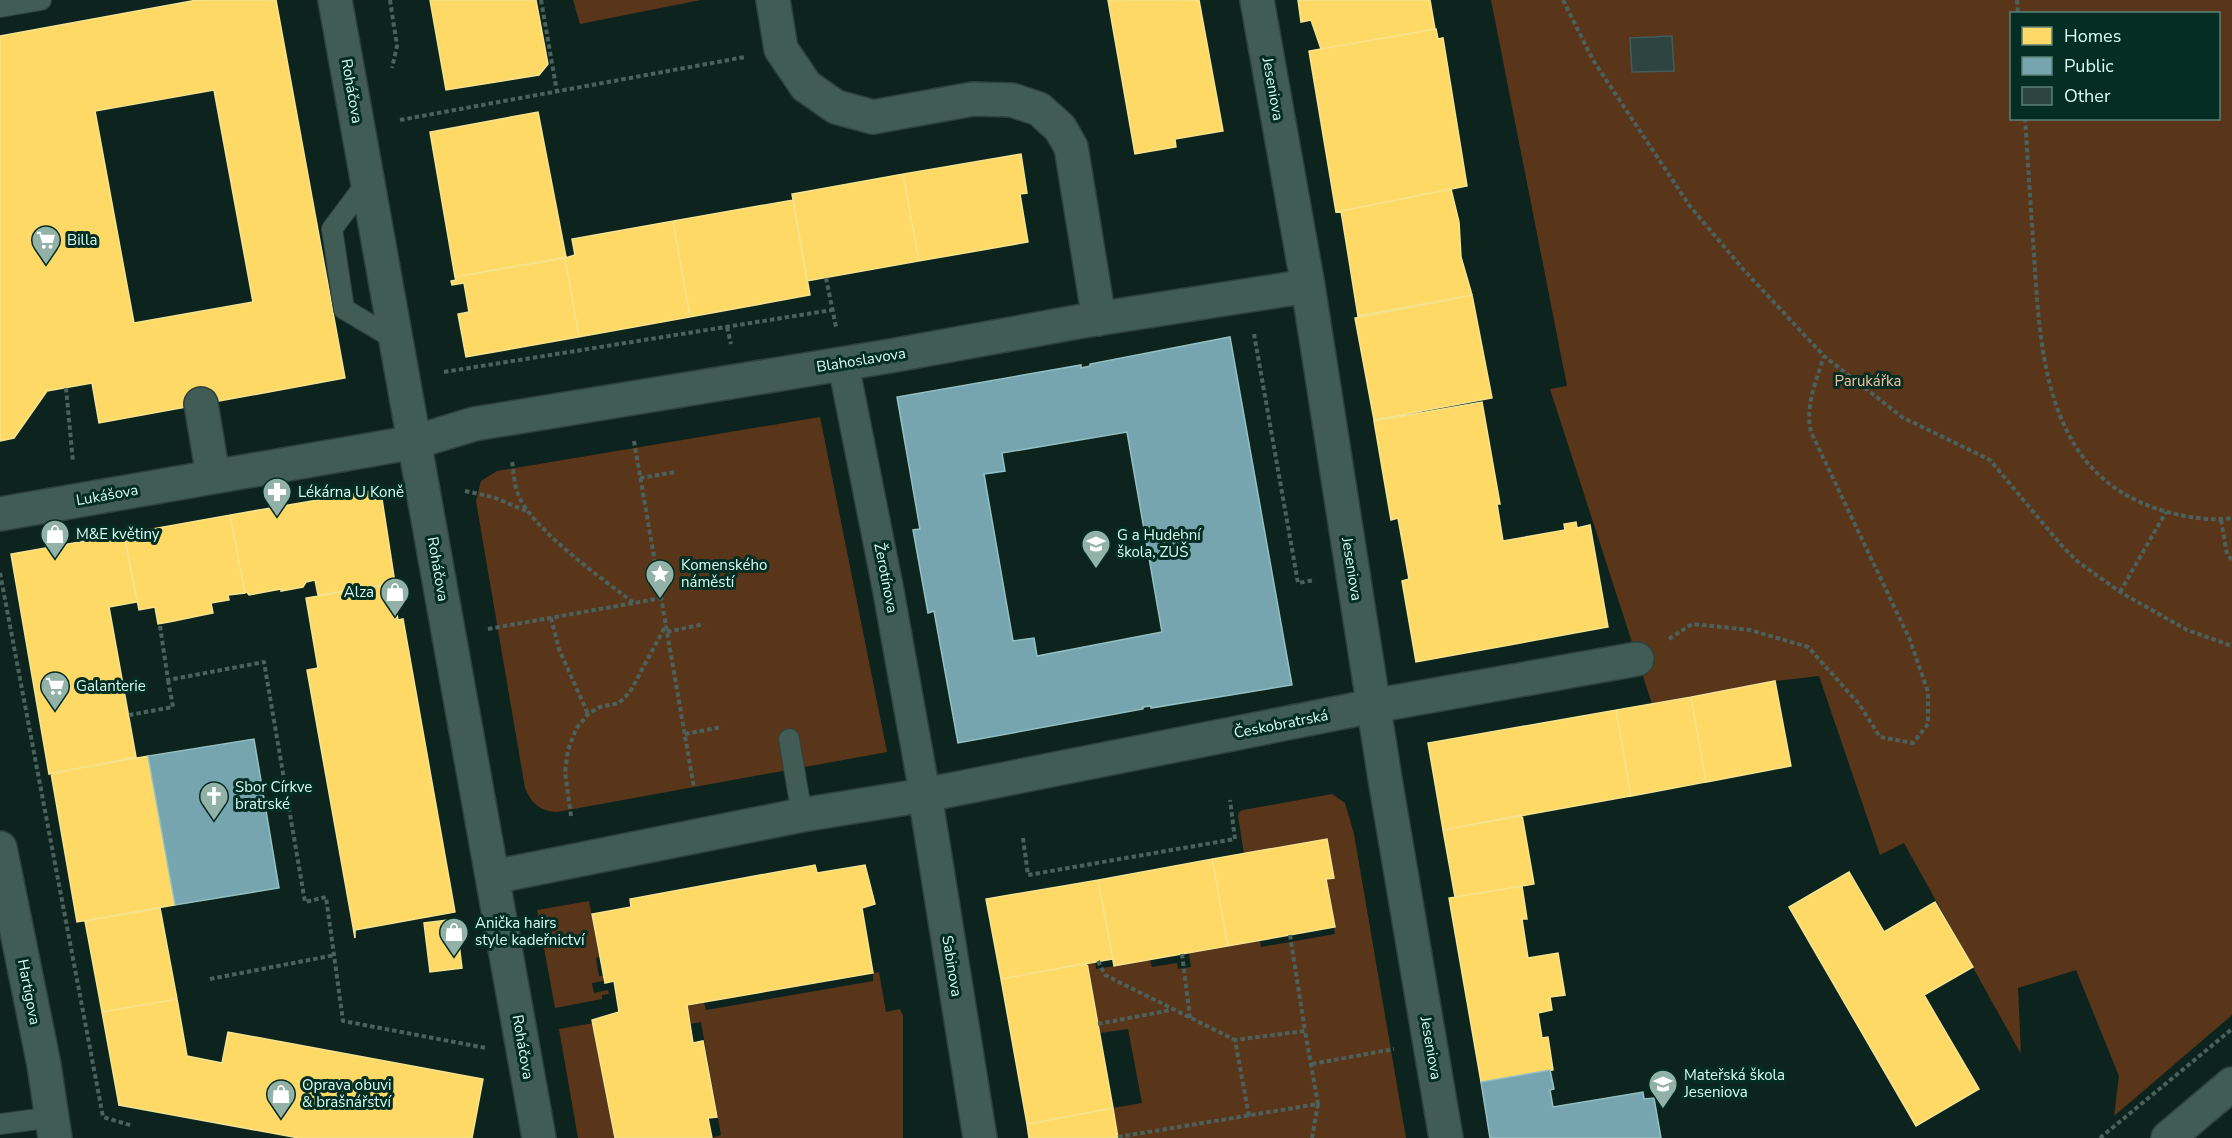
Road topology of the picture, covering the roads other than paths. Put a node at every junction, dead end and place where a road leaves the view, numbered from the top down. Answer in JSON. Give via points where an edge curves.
{"nodes":[{"id":1,"x":41,"y":0,"type":"edge"},
{"id":2,"x":335,"y":0,"type":"edge"},
{"id":3,"x":773,"y":0,"type":"edge"},
{"id":4,"x":1257,"y":0,"type":"edge"},
{"id":5,"x":0,"y":7,"type":"edge"},
{"id":6,"x":368,"y":181,"type":"junction"},
{"id":7,"x":1308,"y":286,"type":"junction"},
{"id":8,"x":1100,"y":319,"type":"junction"},
{"id":9,"x":396,"y":340,"type":"junction"},
{"id":10,"x":840,"y":349,"type":"junction"},
{"id":11,"x":201,"y":404,"type":"dead end"},
{"id":12,"x":415,"y":441,"type":"junction"},
{"id":13,"x":213,"y":476,"type":"junction"},
{"id":14,"x":0,"y":514,"type":"edge"},
{"id":15,"x":1637,"y":660,"type":"dead end"},
{"id":16,"x":1373,"y":706,"type":"junction"},
{"id":17,"x":789,"y":739,"type":"dead end"},
{"id":18,"x":925,"y":795,"type":"junction"},
{"id":19,"x":802,"y":815,"type":"junction"},
{"id":20,"x":0,"y":848,"type":"edge"},
{"id":21,"x":493,"y":877,"type":"junction"},
{"id":22,"x":2232,"y":1084,"type":"edge"},
{"id":23,"x":0,"y":1124,"type":"edge"},
{"id":24,"x":54,"y":1128,"type":"edge"},
{"id":25,"x":540,"y":1138,"type":"edge"},
{"id":26,"x":980,"y":1138,"type":"edge"},
{"id":27,"x":1446,"y":1138,"type":"edge"},
{"id":28,"x":2168,"y":1138,"type":"edge"}],
"edges":[{"from":1,"to":5,"type":"lane"},
{"from":2,"to":6,"type":"street","name":"Roháčova"},
{"from":3,"to":8,"type":"street","via":[[781,49],[806,86],[836,107],[873,117],[973,99],[1012,100],[1039,109],[1060,128],[1071,147]]},
{"from":4,"to":7,"type":"street","name":"Jeseniova"},
{"from":6,"to":9,"type":"street","name":"Roháčova"},
{"from":6,"to":9,"type":"lane","via":[[332,229],[344,309]]},
{"from":7,"to":8,"type":"street","name":"Blahoslavova"},
{"from":7,"to":16,"type":"street","name":"Jeseniova"},
{"from":8,"to":10,"type":"street","name":"Blahoslavova"},
{"from":9,"to":12,"type":"street","name":"Roháčova"},
{"from":10,"to":12,"type":"street","name":"Blahoslavova","via":[[474,424]]},
{"from":10,"to":18,"type":"street","name":"Žerotínova"},
{"from":11,"to":13,"type":"street"},
{"from":12,"to":13,"type":"street","name":"Lukášova"},
{"from":12,"to":21,"type":"street","name":"Roháčova"},
{"from":13,"to":14,"type":"street","name":"Lukášova"},
{"from":15,"to":16,"type":"street","name":"Českobratrská"},
{"from":16,"to":18,"type":"street","name":"Českobratrská"},
{"from":16,"to":27,"type":"street","name":"Jeseniova"},
{"from":17,"to":19,"type":"lane"},
{"from":18,"to":19,"type":"street"},
{"from":18,"to":26,"type":"street","name":"Sabinova"},
{"from":19,"to":21,"type":"street"},
{"from":20,"to":24,"type":"street","name":"Hartigova"},
{"from":21,"to":25,"type":"street","name":"Roháčova"},
{"from":22,"to":28,"type":"street"},
{"from":23,"to":24,"type":"lane"}]}
